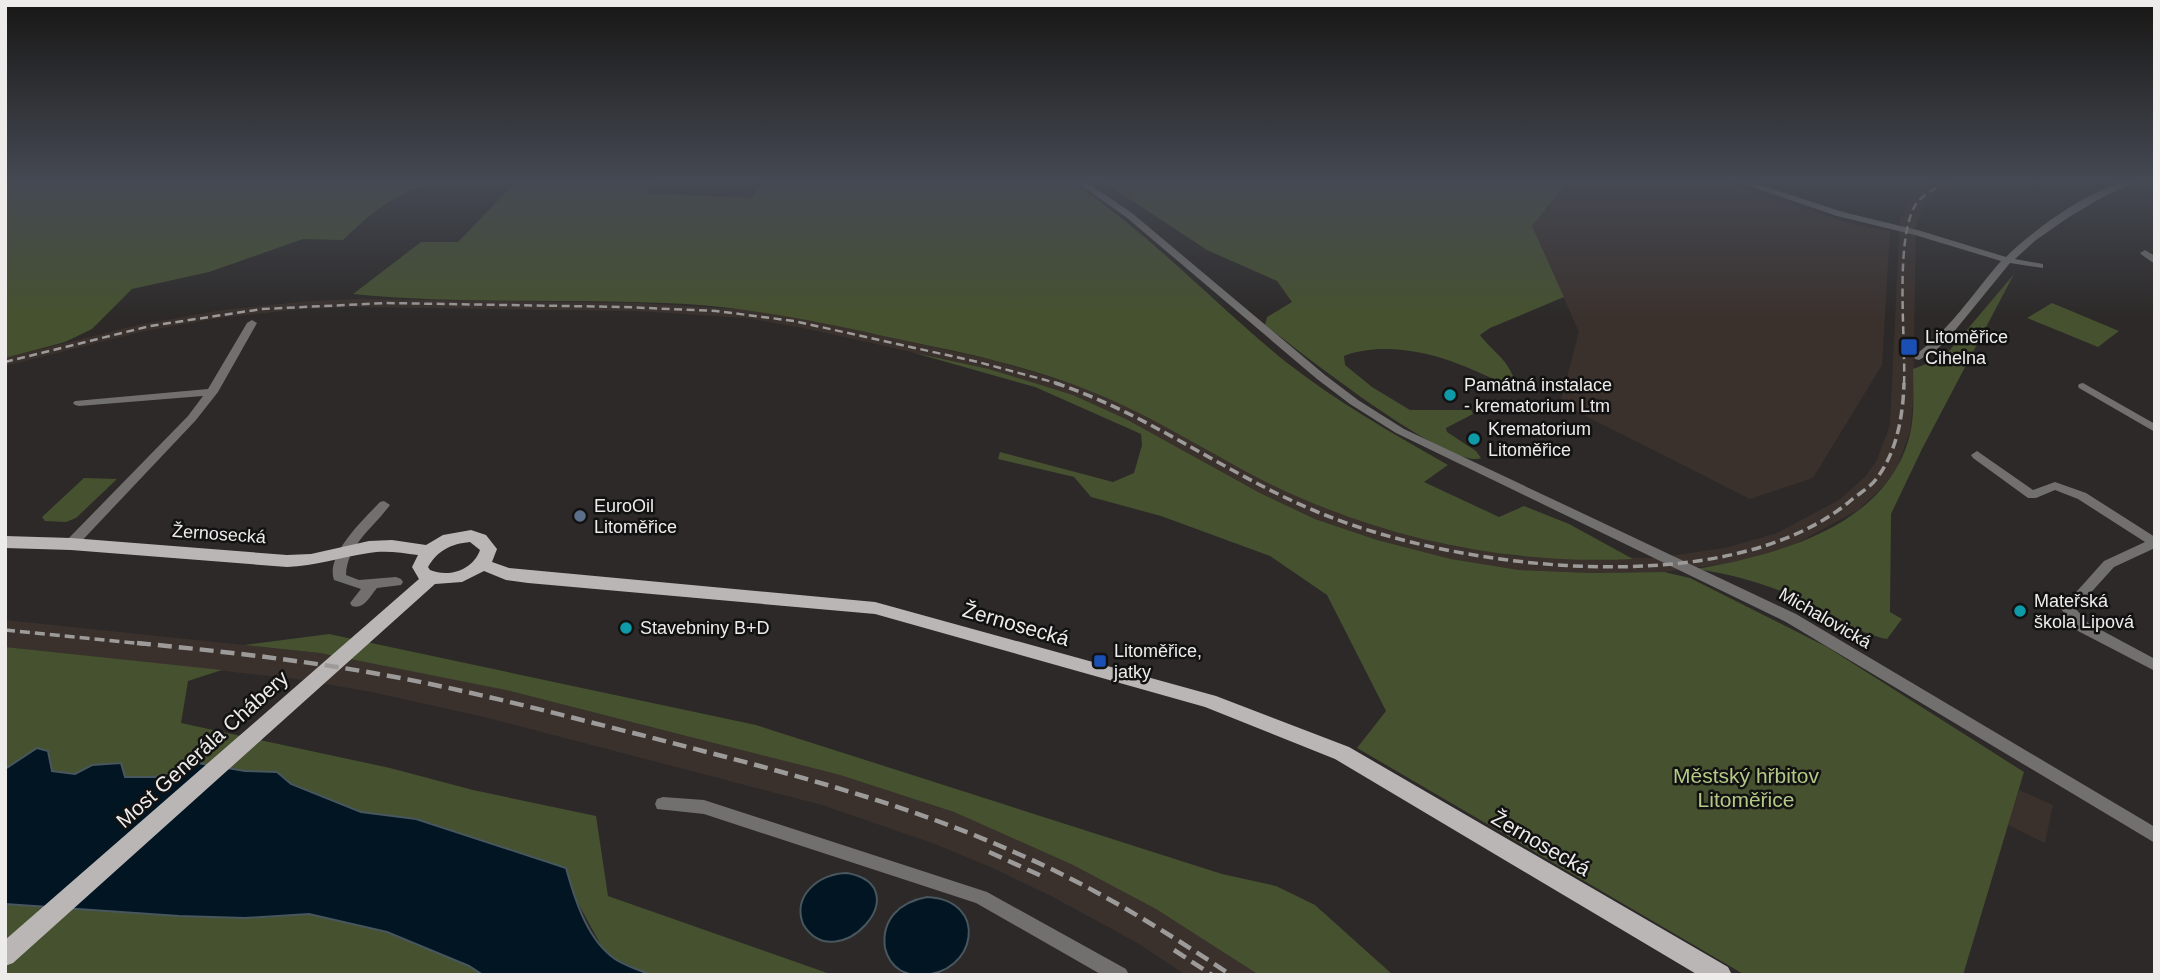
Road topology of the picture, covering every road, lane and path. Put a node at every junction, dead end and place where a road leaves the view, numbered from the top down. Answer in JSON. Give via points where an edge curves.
{"nodes":[{"id":1,"x":1143,"y":227,"type":"edge"},
{"id":2,"x":1892,"y":227,"type":"edge"},
{"id":3,"x":2053,"y":227,"type":"edge"},
{"id":4,"x":2150,"y":252,"type":"edge"},
{"id":5,"x":2007,"y":260,"type":"junction"},
{"id":6,"x":2155,"y":261,"type":"edge"},
{"id":7,"x":2040,"y":266,"type":"dead end"},
{"id":8,"x":252,"y":323,"type":"dead end"},
{"id":9,"x":1919,"y":357,"type":"dead end"},
{"id":10,"x":2083,"y":386,"type":"dead end"},
{"id":11,"x":212,"y":392,"type":"junction"},
{"id":12,"x":79,"y":403,"type":"dead end"},
{"id":13,"x":2155,"y":429,"type":"edge"},
{"id":14,"x":1977,"y":455,"type":"dead end"},
{"id":15,"x":384,"y":505,"type":"dead end"},
{"id":16,"x":5,"y":542,"type":"edge"},
{"id":17,"x":2155,"y":543,"type":"edge"},
{"id":18,"x":71,"y":544,"type":"junction"},
{"id":19,"x":429,"y":551,"type":"junction"},
{"id":20,"x":347,"y":552,"type":"junction"},
{"id":21,"x":482,"y":564,"type":"junction"},
{"id":22,"x":430,"y":578,"type":"junction"},
{"id":23,"x":396,"y":582,"type":"dead end"},
{"id":24,"x":373,"y":584,"type":"junction"},
{"id":25,"x":357,"y":603,"type":"dead end"},
{"id":26,"x":2155,"y":667,"type":"edge"},
{"id":27,"x":663,"y":804,"type":"dead end"},
{"id":28,"x":2155,"y":836,"type":"edge"},
{"id":29,"x":5,"y":955,"type":"edge"},
{"id":30,"x":1120,"y":975,"type":"edge"},
{"id":31,"x":1720,"y":975,"type":"edge"}],
"edges":[{"from":1,"to":28,"type":"street","name":"Michalovická","via":[[1353,402],[1400,431],[1791,618]]},
{"from":2,"to":5,"type":"street"},
{"from":3,"to":5,"type":"street"},
{"from":4,"to":6,"type":"street"},
{"from":5,"to":7,"type":"street"},
{"from":5,"to":9,"type":"street","via":[[1949,334]]},
{"from":8,"to":11,"type":"street"},
{"from":10,"to":13,"type":"street"},
{"from":11,"to":12,"type":"street"},
{"from":11,"to":18,"type":"street"},
{"from":14,"to":17,"type":"street","via":[[2032,495],[2055,486],[2082,496]]},
{"from":15,"to":20,"type":"street"},
{"from":16,"to":18,"type":"main road","name":"Žernosecká"},
{"from":17,"to":26,"type":"street","via":[[2109,564],[2068,609],[2082,627]]},
{"from":18,"to":20,"type":"main road","name":"Žernosecká","via":[[287,561]]},
{"from":19,"to":20,"type":"main road","name":"Žernosecká","via":[[392,546]]},
{"from":19,"to":21,"type":"main road","via":[[460,537],[480,538],[488,549]]},
{"from":19,"to":22,"type":"main road","via":[[420,567]]},
{"from":20,"to":24,"type":"street","via":[[339,577],[358,585]]},
{"from":21,"to":22,"type":"main road","via":[[463,576]]},
{"from":21,"to":31,"type":"main road","name":"Žernosecká","via":[[527,577],[875,608],[1209,701],[1342,753]]},
{"from":22,"to":29,"type":"main road","name":"Most Generála Chábery"},
{"from":23,"to":24,"type":"street"},
{"from":24,"to":25,"type":"street"},
{"from":27,"to":30,"type":"street","via":[[704,807],[981,897]]}]}
